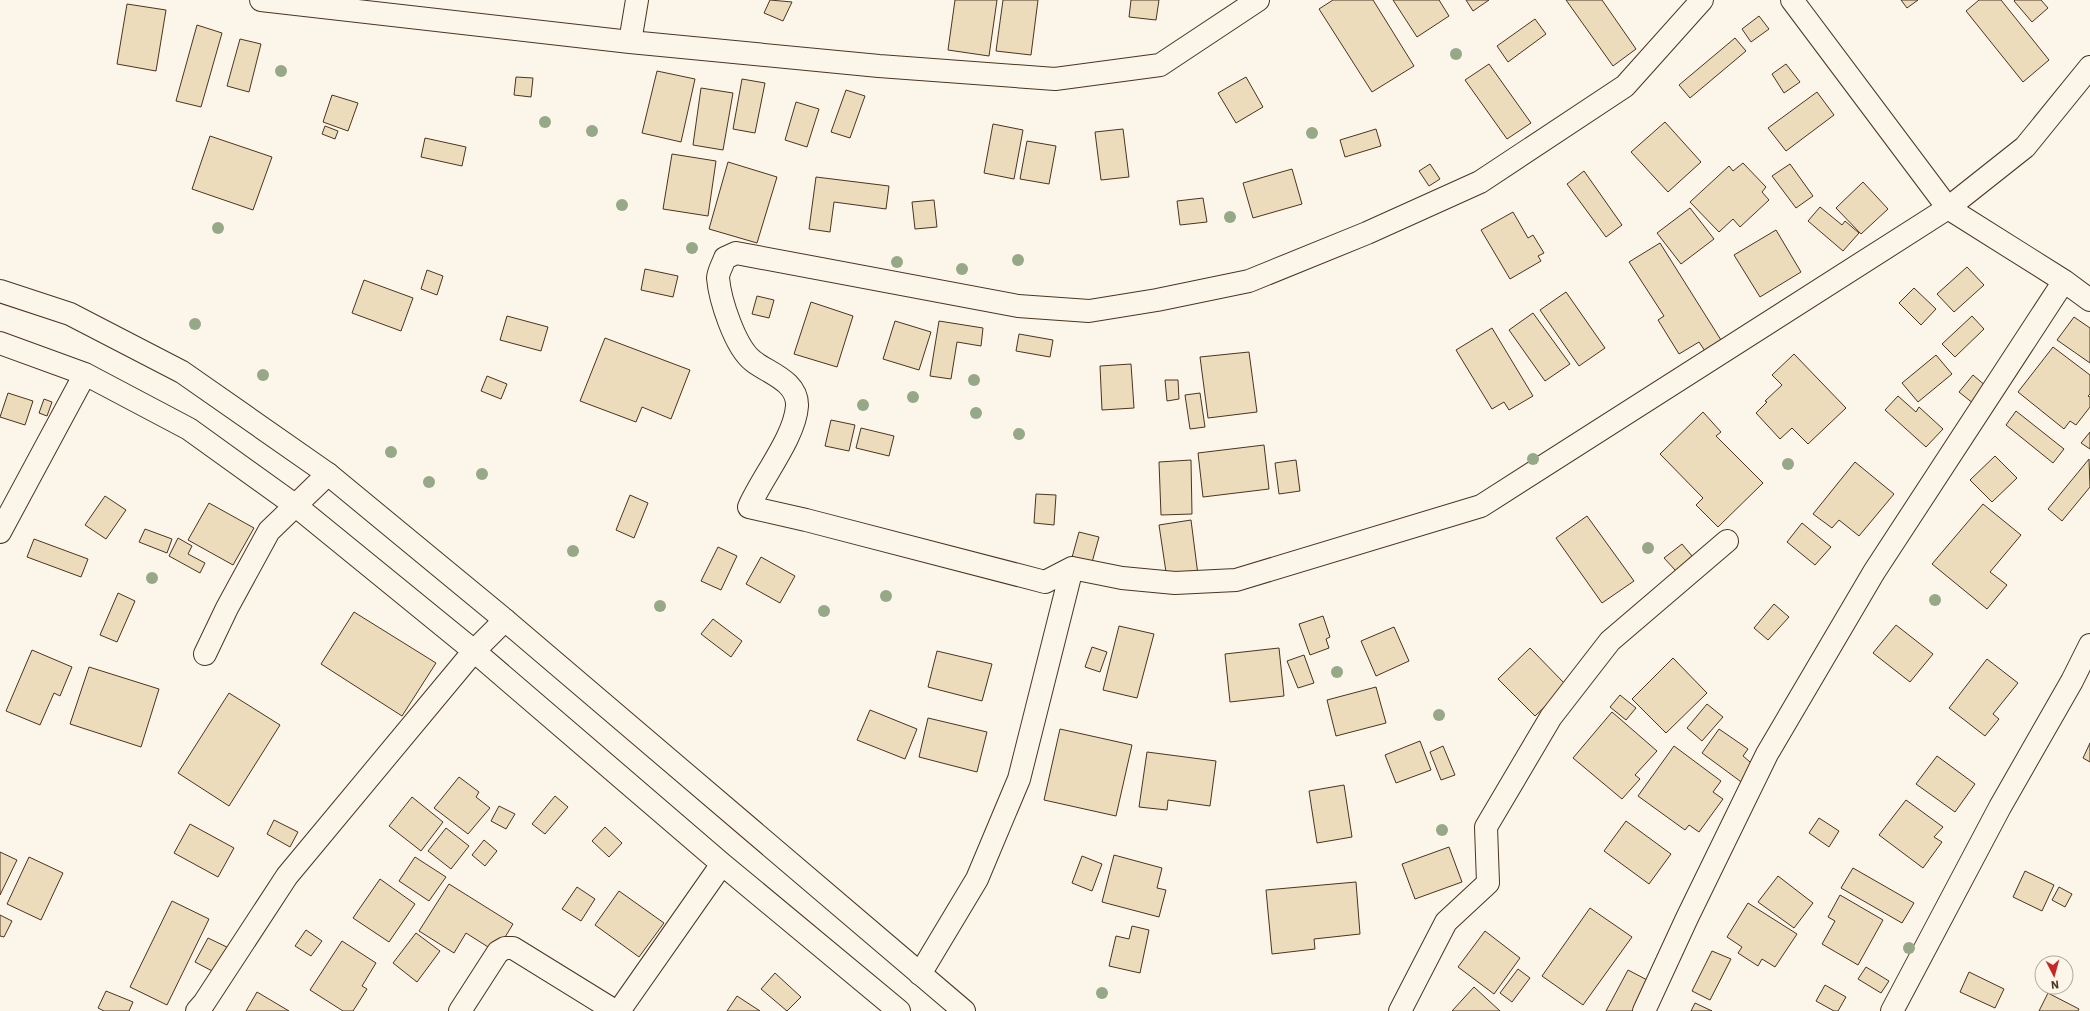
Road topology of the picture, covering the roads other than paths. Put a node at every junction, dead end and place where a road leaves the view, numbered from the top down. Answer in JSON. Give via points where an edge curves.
{"nodes":[{"id":1,"x":261,"y":0,"type":"edge"},
{"id":2,"x":638,"y":0,"type":"edge"},
{"id":3,"x":1258,"y":0,"type":"edge"},
{"id":4,"x":1702,"y":0,"type":"edge"},
{"id":5,"x":1792,"y":0,"type":"edge"},
{"id":6,"x":630,"y":42,"type":"junction"},
{"id":7,"x":2090,"y":67,"type":"edge"},
{"id":8,"x":1948,"y":208,"type":"junction"},
{"id":9,"x":2064,"y":281,"type":"junction"},
{"id":10,"x":0,"y":290,"type":"edge"},
{"id":11,"x":2090,"y":300,"type":"edge"},
{"id":12,"x":0,"y":344,"type":"edge"},
{"id":13,"x":85,"y":374,"type":"junction"},
{"id":14,"x":328,"y":474,"type":"junction"},
{"id":15,"x":296,"y":506,"type":"junction"},
{"id":16,"x":0,"y":532,"type":"edge"},
{"id":17,"x":1728,"y":541,"type":"dead end"},
{"id":18,"x":1072,"y":568,"type":"junction"},
{"id":19,"x":505,"y":620,"type":"junction"},
{"id":20,"x":2090,"y":645,"type":"edge"},
{"id":21,"x":474,"y":651,"type":"junction"},
{"id":22,"x":204,"y":654,"type":"dead end"},
{"id":23,"x":722,"y":864,"type":"junction"},
{"id":24,"x":920,"y":974,"type":"junction"},
{"id":25,"x":959,"y":1010,"type":"edge"},
{"id":26,"x":197,"y":1011,"type":"edge"},
{"id":27,"x":460,"y":1011,"type":"edge"},
{"id":28,"x":615,"y":1011,"type":"edge"},
{"id":29,"x":619,"y":1011,"type":"edge"},
{"id":30,"x":899,"y":1011,"type":"edge"},
{"id":31,"x":1400,"y":1011,"type":"edge"},
{"id":32,"x":1644,"y":1011,"type":"edge"},
{"id":33,"x":1892,"y":1011,"type":"edge"}],
"edges":[{"from":1,"to":6,"type":"street"},
{"from":2,"to":6,"type":"street"},
{"from":3,"to":6,"type":"street","via":[[1160,65],[1055,79],[879,66]]},
{"from":4,"to":18,"type":"street","via":[[1625,86],[1480,182],[1367,233],[1249,281],[1089,311],[1018,306],[736,253],[725,258],[718,276],[730,327],[751,360],[787,382],[795,393],[797,406],[791,428],[749,507],[1045,582]]},
{"from":5,"to":8,"type":"street"},
{"from":7,"to":8,"type":"street","via":[[2025,146]]},
{"from":8,"to":9,"type":"street"},
{"from":8,"to":18,"type":"street","via":[[1481,506],[1236,580],[1175,583],[1122,578]]},
{"from":9,"to":11,"type":"street"},
{"from":9,"to":32,"type":"street","via":[[1874,572],[1767,754]]},
{"from":10,"to":14,"type":"street","via":[[70,314],[182,372]]},
{"from":12,"to":13,"type":"street"},
{"from":13,"to":15,"type":"street","via":[[189,429]]},
{"from":13,"to":16,"type":"street"},
{"from":14,"to":15,"type":"street"},
{"from":14,"to":19,"type":"street"},
{"from":15,"to":21,"type":"street"},
{"from":15,"to":22,"type":"street","via":[[269,531]]},
{"from":17,"to":31,"type":"street","via":[[1610,641],[1551,717],[1486,827],[1488,883],[1446,922]]},
{"from":18,"to":24,"type":"street","via":[[1019,779],[977,879]]},
{"from":19,"to":21,"type":"street"},
{"from":19,"to":24,"type":"street"},
{"from":20,"to":33,"type":"street","via":[[1996,814]]},
{"from":21,"to":23,"type":"street"},
{"from":21,"to":26,"type":"street","via":[[287,876]]},
{"from":23,"to":29,"type":"street"},
{"from":23,"to":30,"type":"street"},
{"from":24,"to":25,"type":"street"},
{"from":27,"to":28,"type":"street","via":[[498,952],[505,948],[513,948]]}]}
